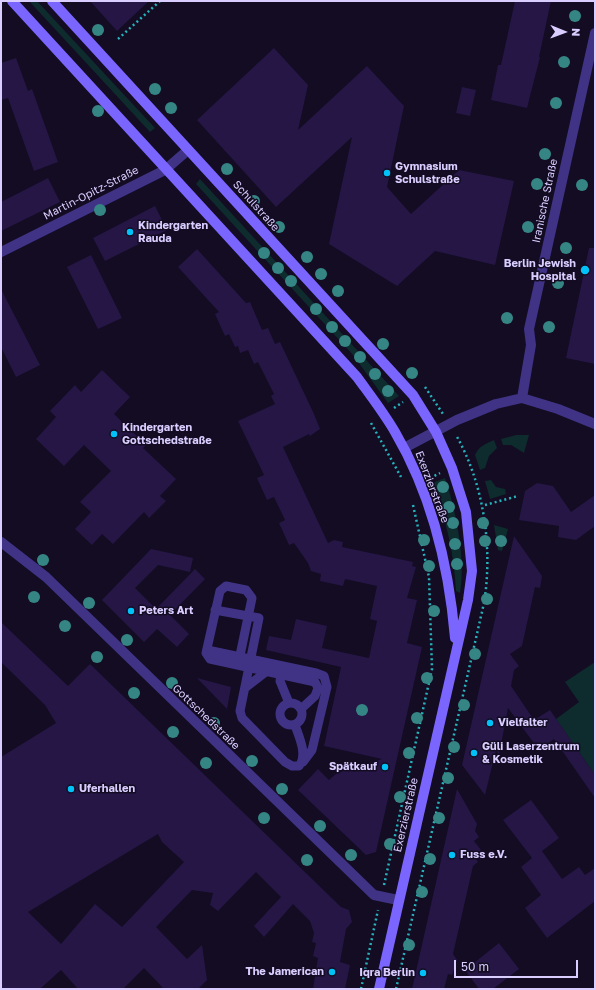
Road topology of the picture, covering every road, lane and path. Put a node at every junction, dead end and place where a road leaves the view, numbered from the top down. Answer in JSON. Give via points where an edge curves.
{"nodes":[{"id":1,"x":12,"y":1,"type":"edge"},
{"id":2,"x":52,"y":1,"type":"edge"},
{"id":3,"x":160,"y":1,"type":"edge"},
{"id":4,"x":595,"y":33,"type":"edge"},
{"id":5,"x":118,"y":39,"type":"dead end"},
{"id":6,"x":188,"y":150,"type":"junction"},
{"id":7,"x":166,"y":170,"type":"junction"},
{"id":8,"x":1,"y":252,"type":"edge"},
{"id":9,"x":522,"y":398,"type":"junction"},
{"id":10,"x":403,"y":402,"type":"dead end"},
{"id":11,"x":392,"y":409,"type":"dead end"},
{"id":12,"x":371,"y":423,"type":"dead end"},
{"id":13,"x":595,"y":424,"type":"edge"},
{"id":14,"x":436,"y":432,"type":"junction"},
{"id":15,"x":404,"y":448,"type":"junction"},
{"id":16,"x":442,"y":472,"type":"dead end"},
{"id":17,"x":430,"y":478,"type":"dead end"},
{"id":18,"x":404,"y":482,"type":"dead end"},
{"id":19,"x":518,"y":496,"type":"dead end"},
{"id":20,"x":411,"y":499,"type":"dead end"},
{"id":21,"x":485,"y":505,"type":"dead end"},
{"id":22,"x":1,"y":542,"type":"edge"},
{"id":23,"x":215,"y":610,"type":"junction"},
{"id":24,"x":248,"y":616,"type":"junction"},
{"id":25,"x":242,"y":642,"type":"junction"},
{"id":26,"x":456,"y":646,"type":"junction"},
{"id":27,"x":206,"y":653,"type":"junction"},
{"id":28,"x":224,"y":654,"type":"junction"},
{"id":29,"x":239,"y":661,"type":"junction"},
{"id":30,"x":250,"y":663,"type":"junction"},
{"id":31,"x":282,"y":670,"type":"junction"},
{"id":32,"x":266,"y":671,"type":"junction"},
{"id":33,"x":245,"y":688,"type":"junction"},
{"id":34,"x":289,"y":703,"type":"junction"},
{"id":35,"x":301,"y":709,"type":"junction"},
{"id":36,"x":295,"y":725,"type":"junction"},
{"id":37,"x":303,"y":762,"type":"junction"},
{"id":38,"x":381,"y":897,"type":"junction"},
{"id":39,"x":398,"y":900,"type":"junction"},
{"id":40,"x":361,"y":989,"type":"edge"},
{"id":41,"x":378,"y":989,"type":"edge"}],
"edges":[{"from":1,"to":7,"type":"main road"},
{"from":2,"to":6,"type":"main road","name":"Schulstraße"},
{"from":3,"to":5,"type":"path"},
{"from":4,"to":9,"type":"street","name":"Iranische Straße","via":[[529,329],[531,345]]},
{"from":6,"to":7,"type":"street","name":"Martin-Opitz-Straße"},
{"from":6,"to":14,"type":"main road","name":"Schulstraße","via":[[413,395]]},
{"from":7,"to":8,"type":"street","name":"Martin-Opitz-Straße"},
{"from":7,"to":15,"type":"main road","name":"Exerzierstraße","via":[[357,377]]},
{"from":9,"to":13,"type":"street"},
{"from":9,"to":14,"type":"street","via":[[496,404]]},
{"from":10,"to":11,"type":"path"},
{"from":12,"to":18,"type":"path"},
{"from":14,"to":15,"type":"street"},
{"from":14,"to":26,"type":"main road","name":"Exerzierstraße","via":[[460,490],[469,527],[472,571],[468,600]]},
{"from":15,"to":26,"type":"main road","name":"Exerzierstraße","via":[[420,483],[444,559],[452,598]]},
{"from":16,"to":17,"type":"path"},
{"from":19,"to":21,"type":"path"},
{"from":20,"to":38,"type":"path","via":[[429,577],[432,669]]},
{"from":22,"to":38,"type":"street","name":"Gottschedstraße","via":[[46,577],[370,892]]},
{"from":23,"to":24,"type":"lane"},
{"from":23,"to":24,"type":"lane","via":[[220,591],[226,586],[246,590],[252,598]]},
{"from":23,"to":27,"type":"lane"},
{"from":24,"to":25,"type":"lane"},
{"from":24,"to":30,"type":"lane","via":[[259,618]]},
{"from":25,"to":28,"type":"lane"},
{"from":25,"to":29,"type":"lane"},
{"from":26,"to":39,"type":"main road","name":"Exerzierstraße"},
{"from":27,"to":28,"type":"lane","via":[[212,651]]},
{"from":27,"to":29,"type":"lane","via":[[210,659]]},
{"from":28,"to":29,"type":"lane"},
{"from":29,"to":30,"type":"lane"},
{"from":30,"to":31,"type":"lane"},
{"from":30,"to":32,"type":"lane"},
{"from":30,"to":33,"type":"lane"},
{"from":31,"to":32,"type":"lane"},
{"from":31,"to":34,"type":"lane","via":[[280,681]]},
{"from":31,"to":35,"type":"lane","via":[[315,682],[318,688],[316,696]]},
{"from":31,"to":37,"type":"lane","via":[[324,676],[327,687],[312,750]]},
{"from":32,"to":33,"type":"lane"},
{"from":33,"to":37,"type":"lane","via":[[240,711],[242,718],[285,762],[299,766]]},
{"from":34,"to":35,"type":"lane","via":[[294,703]]},
{"from":34,"to":36,"type":"lane","via":[[281,708],[280,717],[286,724]]},
{"from":35,"to":36,"type":"lane","via":[[302,718]]},
{"from":36,"to":37,"type":"lane","via":[[304,755]]},
{"from":38,"to":39,"type":"street","name":"Gottschedstraße"},
{"from":38,"to":40,"type":"path"},
{"from":39,"to":41,"type":"main road","name":"Exerzierstraße"}]}
